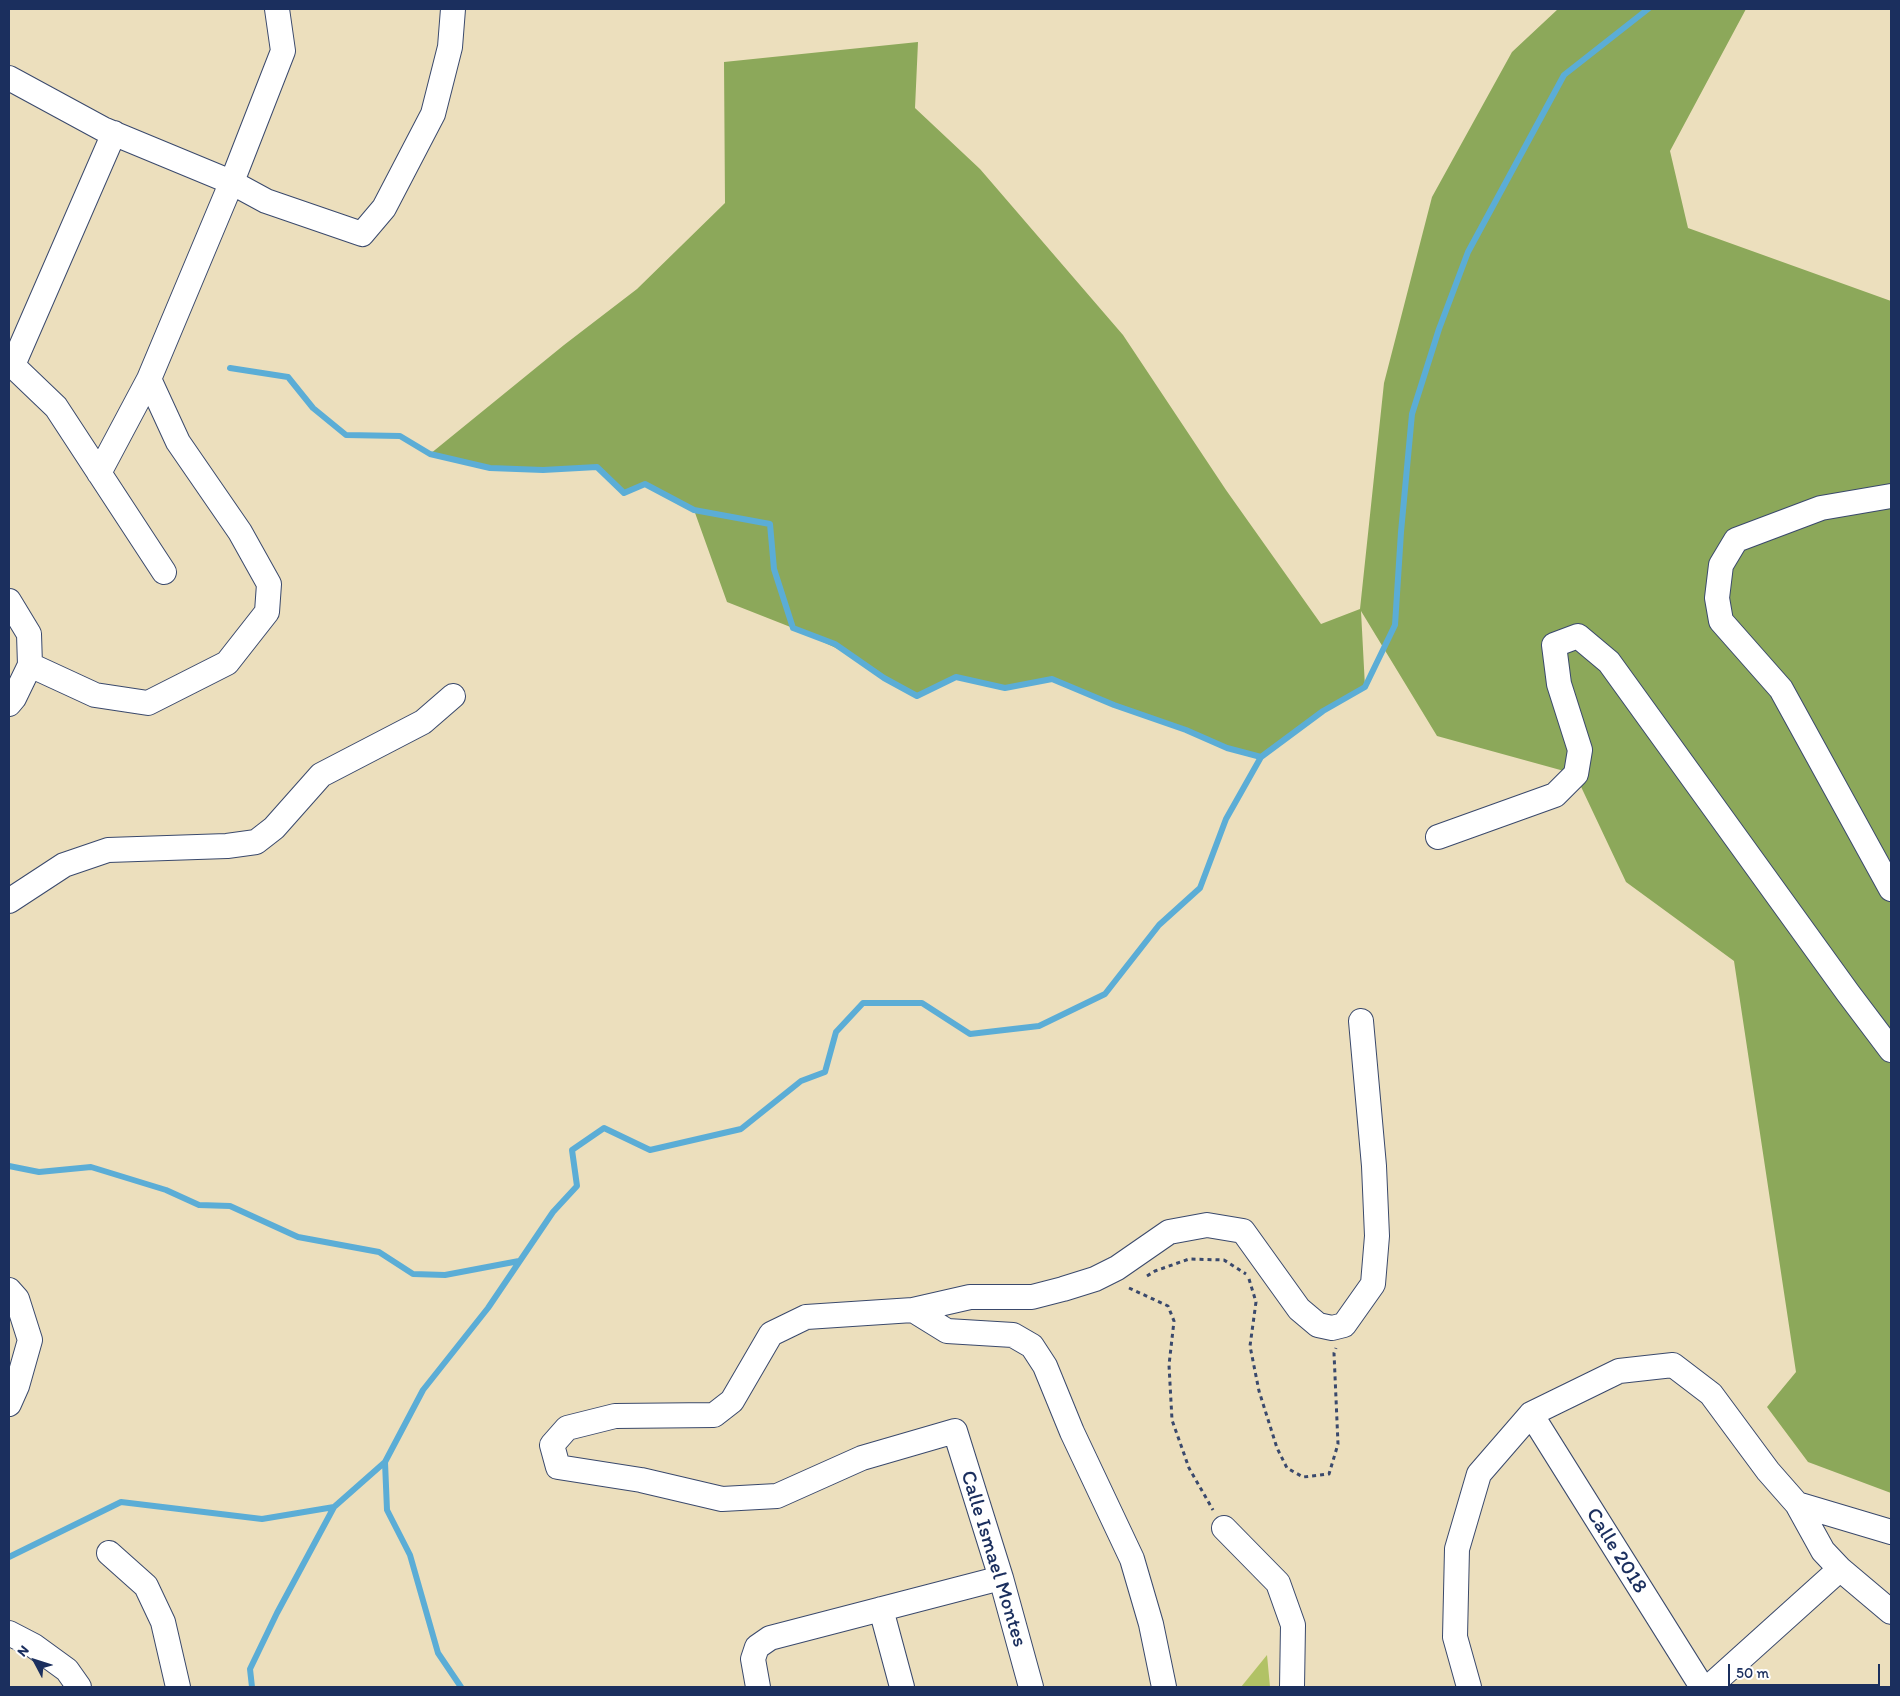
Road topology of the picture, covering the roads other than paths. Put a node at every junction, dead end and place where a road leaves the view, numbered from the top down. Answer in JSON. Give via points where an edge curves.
{"nodes":[{"id":1,"x":277,"y":9,"type":"edge"},
{"id":2,"x":453,"y":9,"type":"edge"},
{"id":3,"x":9,"y":78,"type":"edge"},
{"id":4,"x":114,"y":133,"type":"junction"},
{"id":5,"x":231,"y":182,"type":"junction"},
{"id":6,"x":11,"y":364,"type":"edge"},
{"id":7,"x":149,"y":379,"type":"junction"},
{"id":8,"x":99,"y":473,"type":"junction"},
{"id":9,"x":1891,"y":496,"type":"edge"},
{"id":10,"x":164,"y":572,"type":"dead end"},
{"id":11,"x":9,"y":600,"type":"edge"},
{"id":12,"x":30,"y":665,"type":"junction"},
{"id":13,"x":453,"y":696,"type":"dead end"},
{"id":14,"x":9,"y":704,"type":"edge"},
{"id":15,"x":1438,"y":836,"type":"dead end"},
{"id":16,"x":1891,"y":889,"type":"edge"},
{"id":17,"x":9,"y":901,"type":"edge"},
{"id":18,"x":1362,"y":1021,"type":"dead end"},
{"id":19,"x":1891,"y":1050,"type":"edge"},
{"id":20,"x":9,"y":1290,"type":"edge"},
{"id":21,"x":913,"y":1310,"type":"junction"},
{"id":22,"x":9,"y":1404,"type":"edge"},
{"id":23,"x":1531,"y":1414,"type":"junction"},
{"id":24,"x":1797,"y":1504,"type":"junction"},
{"id":25,"x":1224,"y":1528,"type":"road end"},
{"id":26,"x":1891,"y":1532,"type":"edge"},
{"id":27,"x":109,"y":1553,"type":"dead end"},
{"id":28,"x":1840,"y":1568,"type":"junction"},
{"id":29,"x":1001,"y":1578,"type":"junction"},
{"id":30,"x":881,"y":1609,"type":"junction"},
{"id":31,"x":1891,"y":1612,"type":"edge"},
{"id":32,"x":9,"y":1633,"type":"edge"},
{"id":33,"x":79,"y":1687,"type":"edge"},
{"id":34,"x":178,"y":1687,"type":"edge"},
{"id":35,"x":758,"y":1687,"type":"edge"},
{"id":36,"x":902,"y":1687,"type":"edge"},
{"id":37,"x":1031,"y":1687,"type":"edge"},
{"id":38,"x":1164,"y":1687,"type":"edge"},
{"id":39,"x":1292,"y":1687,"type":"edge"},
{"id":40,"x":1469,"y":1687,"type":"edge"},
{"id":41,"x":1702,"y":1687,"type":"edge"},
{"id":42,"x":1709,"y":1687,"type":"edge"}],
"edges":[{"from":1,"to":5,"type":"street","via":[[283,51]]},
{"from":2,"to":5,"type":"street","via":[[450,47],[433,114],[384,208],[362,234],[266,201]]},
{"from":3,"to":4,"type":"street"},
{"from":4,"to":5,"type":"street"},
{"from":4,"to":6,"type":"street"},
{"from":5,"to":7,"type":"street"},
{"from":6,"to":8,"type":"street","via":[[56,406]]},
{"from":7,"to":8,"type":"street"},
{"from":7,"to":12,"type":"street","via":[[178,442],[240,532],[269,584],[267,612],[227,663],[148,703],[95,695]]},
{"from":8,"to":10,"type":"street"},
{"from":9,"to":16,"type":"street","via":[[1821,508],[1736,540],[1721,565],[1718,598],[1721,621],[1781,689]]},
{"from":11,"to":12,"type":"street","via":[[29,634]]},
{"from":12,"to":14,"type":"street"},
{"from":13,"to":17,"type":"street","via":[[423,722],[321,775],[274,828],[256,842],[108,850],[64,865]]},
{"from":15,"to":19,"type":"street","via":[[1555,795],[1576,774],[1580,750],[1559,684],[1554,645],[1578,636],[1610,662]]},
{"from":18,"to":21,"type":"street","via":[[1377,1236],[1373,1284],[1344,1325],[1332,1328],[1318,1325],[1299,1309],[1243,1231],[1207,1224],[1169,1232],[1117,1268],[1079,1284],[1032,1297],[970,1297]]},
{"from":20,"to":22,"type":"street","via":[[17,1299],[30,1340]]},
{"from":21,"to":29,"type":"street","name":"Calle Ismael Montes","via":[[806,1317],[771,1334],[732,1401],[714,1415],[615,1416],[567,1428],[552,1445],[558,1468],[641,1480],[722,1499],[778,1496],[862,1458],[955,1431]]},
{"from":21,"to":38,"type":"street","via":[[947,1331],[1013,1335],[1032,1346],[1132,1559]]},
{"from":23,"to":24,"type":"street","via":[[1619,1371],[1673,1366],[1711,1394],[1768,1471]]},
{"from":23,"to":40,"type":"street","via":[[1479,1474],[1456,1549],[1456,1637]]},
{"from":23,"to":41,"type":"street","name":"Calle 2018"},
{"from":24,"to":26,"type":"street"},
{"from":24,"to":28,"type":"street","via":[[1823,1551]]},
{"from":25,"to":39,"type":"street","via":[[1278,1582],[1293,1625]]},
{"from":27,"to":34,"type":"street","via":[[146,1586],[164,1622]]},
{"from":28,"to":31,"type":"street"},
{"from":28,"to":42,"type":"street"},
{"from":29,"to":30,"type":"street"},
{"from":29,"to":37,"type":"street","name":"Calle Ismael Montes"},
{"from":30,"to":35,"type":"street","via":[[770,1638],[757,1647],[753,1658]]},
{"from":30,"to":36,"type":"street"},
{"from":32,"to":33,"type":"street","via":[[68,1670]]}]}
